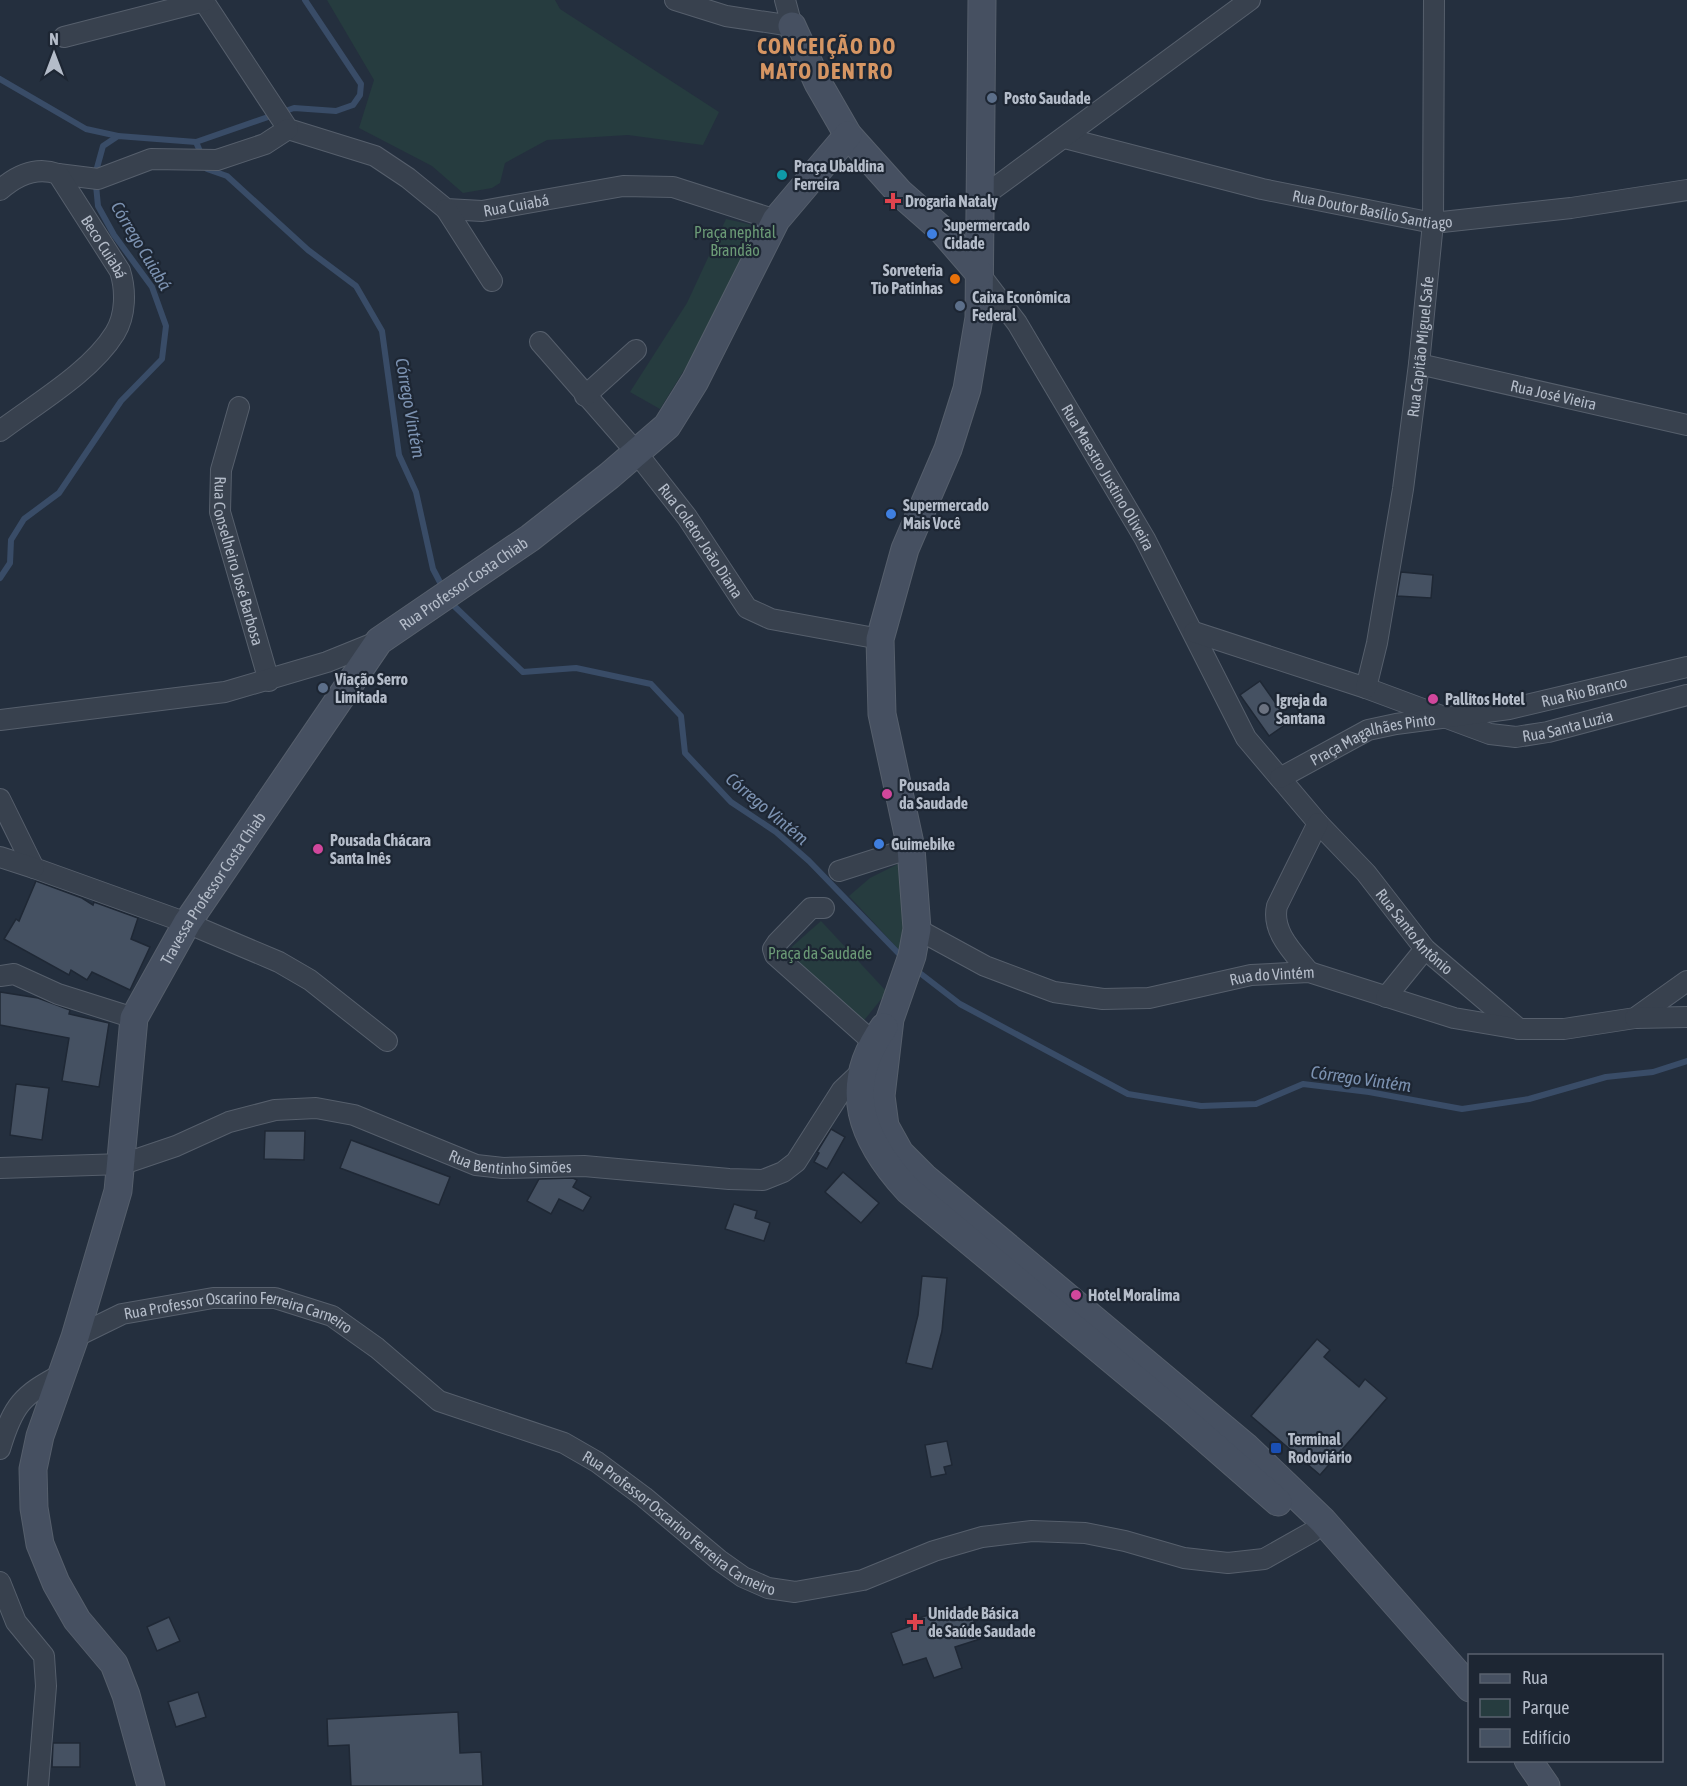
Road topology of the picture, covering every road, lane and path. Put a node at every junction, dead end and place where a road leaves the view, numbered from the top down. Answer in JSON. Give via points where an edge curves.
{"nodes":[{"id":1,"x":675,"y":0,"type":"edge"},
{"id":2,"x":982,"y":0,"type":"edge"},
{"id":3,"x":1250,"y":0,"type":"edge"},
{"id":4,"x":1434,"y":0,"type":"edge"},
{"id":5,"x":203,"y":1,"type":"edge"},
{"id":6,"x":789,"y":13,"type":"edge"},
{"id":7,"x":64,"y":37,"type":"dead end"},
{"id":8,"x":283,"y":123,"type":"junction"},
{"id":9,"x":848,"y":135,"type":"junction"},
{"id":10,"x":1065,"y":138,"type":"junction"},
{"id":11,"x":56,"y":173,"type":"junction"},
{"id":12,"x":0,"y":190,"type":"edge"},
{"id":13,"x":1687,"y":190,"type":"edge"},
{"id":14,"x":981,"y":198,"type":"junction"},
{"id":15,"x":446,"y":210,"type":"junction"},
{"id":16,"x":776,"y":220,"type":"junction"},
{"id":17,"x":1433,"y":223,"type":"junction"},
{"id":18,"x":941,"y":229,"type":"junction"},
{"id":19,"x":979,"y":273,"type":"junction"},
{"id":20,"x":492,"y":281,"type":"dead end"},
{"id":21,"x":540,"y":342,"type":"dead end"},
{"id":22,"x":636,"y":350,"type":"dead end"},
{"id":23,"x":1419,"y":364,"type":"junction"},
{"id":24,"x":585,"y":396,"type":"junction"},
{"id":25,"x":239,"y":407,"type":"dead end"},
{"id":26,"x":1687,"y":425,"type":"edge"},
{"id":27,"x":0,"y":431,"type":"edge"},
{"id":28,"x":636,"y":452,"type":"junction"},
{"id":29,"x":1194,"y":632,"type":"junction"},
{"id":30,"x":880,"y":639,"type":"junction"},
{"id":31,"x":379,"y":641,"type":"junction"},
{"id":32,"x":1687,"y":668,"type":"edge"},
{"id":33,"x":269,"y":681,"type":"junction"},
{"id":34,"x":1366,"y":688,"type":"junction"},
{"id":35,"x":1687,"y":695,"type":"edge"},
{"id":36,"x":1446,"y":719,"type":"junction"},
{"id":37,"x":0,"y":720,"type":"edge"},
{"id":38,"x":1280,"y":778,"type":"junction"},
{"id":39,"x":0,"y":798,"type":"edge"},
{"id":40,"x":1318,"y":823,"type":"junction"},
{"id":41,"x":910,"y":848,"type":"junction"},
{"id":42,"x":0,"y":857,"type":"edge"},
{"id":43,"x":34,"y":868,"type":"junction"},
{"id":44,"x":839,"y":871,"type":"dead end"},
{"id":45,"x":824,"y":908,"type":"dead end"},
{"id":46,"x":187,"y":923,"type":"junction"},
{"id":47,"x":916,"y":929,"type":"junction"},
{"id":48,"x":1425,"y":949,"type":"junction"},
{"id":49,"x":1309,"y":972,"type":"junction"},
{"id":50,"x":0,"y":976,"type":"edge"},
{"id":51,"x":1687,"y":981,"type":"edge"},
{"id":52,"x":1386,"y":997,"type":"junction"},
{"id":53,"x":1687,"y":1017,"type":"edge"},
{"id":54,"x":134,"y":1018,"type":"junction"},
{"id":55,"x":1635,"y":1018,"type":"junction"},
{"id":56,"x":1519,"y":1029,"type":"junction"},
{"id":57,"x":387,"y":1041,"type":"dead end"},
{"id":58,"x":880,"y":1050,"type":"junction"},
{"id":59,"x":862,"y":1071,"type":"junction"},
{"id":60,"x":123,"y":1164,"type":"junction"},
{"id":61,"x":0,"y":1168,"type":"edge"},
{"id":62,"x":75,"y":1337,"type":"junction"},
{"id":63,"x":62,"y":1374,"type":"junction"},
{"id":64,"x":1182,"y":1405,"type":"junction"},
{"id":65,"x":0,"y":1449,"type":"edge"},
{"id":66,"x":1312,"y":1532,"type":"junction"},
{"id":67,"x":1374,"y":1580,"type":"junction"},
{"id":68,"x":0,"y":1582,"type":"edge"},
{"id":69,"x":1468,"y":1686,"type":"edge"},
{"id":70,"x":1529,"y":1762,"type":"edge"},
{"id":71,"x":38,"y":1786,"type":"edge"},
{"id":72,"x":151,"y":1786,"type":"edge"},
{"id":73,"x":1546,"y":1786,"type":"edge"}],
"edges":[{"from":1,"to":6,"type":"street","via":[[726,16]]},
{"from":2,"to":14,"type":"main road"},
{"from":3,"to":10,"type":"street"},
{"from":4,"to":17,"type":"street","name":"Rua Capitão Miguel Safe"},
{"from":5,"to":7,"type":"street"},
{"from":5,"to":8,"type":"street"},
{"from":6,"to":9,"type":"main road","via":[[818,83]]},
{"from":8,"to":11,"type":"street","via":[[265,144],[217,160],[151,159],[94,179]]},
{"from":8,"to":15,"type":"street","via":[[375,156]]},
{"from":9,"to":16,"type":"main road"},
{"from":9,"to":18,"type":"main road","via":[[900,194]]},
{"from":10,"to":14,"type":"street"},
{"from":10,"to":17,"type":"street","name":"Rua Doutor Basílio Santiago","via":[[1262,189]]},
{"from":11,"to":12,"type":"street","via":[[32,171]]},
{"from":11,"to":27,"type":"street","name":"Beco Cuiabá","via":[[120,271],[125,288],[116,332],[87,366]]},
{"from":13,"to":17,"type":"street","name":"Rua Doutor Basílio Santiago"},
{"from":14,"to":18,"type":"main road"},
{"from":14,"to":19,"type":"main road"},
{"from":15,"to":16,"type":"street","name":"Rua Cuiabá","via":[[482,211],[623,186],[673,187]]},
{"from":15,"to":20,"type":"street"},
{"from":16,"to":28,"type":"main road","name":"Rua Professor Costa Chiab","via":[[695,381],[667,426]]},
{"from":17,"to":23,"type":"street","name":"Rua Capitão Miguel Safe"},
{"from":18,"to":19,"type":"main road"},
{"from":19,"to":29,"type":"street","name":"Rua Maestro Justino Oliveira","via":[[1017,323],[1145,539]]},
{"from":19,"to":30,"type":"main road","via":[[980,318],[967,389],[948,449],[905,549]]},
{"from":21,"to":24,"type":"street","name":"Rua Coletor João Diana"},
{"from":22,"to":24,"type":"street"},
{"from":23,"to":26,"type":"street","name":"Rua José Vieira"},
{"from":23,"to":34,"type":"street","name":"Rua Capitão Miguel Safe","via":[[1403,489]]},
{"from":24,"to":28,"type":"street","name":"Rua Coletor João Diana"},
{"from":25,"to":33,"type":"street","name":"Rua Conselheiro José Barbosa","via":[[221,470],[220,512]]},
{"from":28,"to":30,"type":"street","name":"Rua Coletor João Diana","via":[[687,517],[747,608],[771,619]]},
{"from":28,"to":31,"type":"main road","name":"Rua Professor Costa Chiab","via":[[553,520]]},
{"from":29,"to":34,"type":"street","name":"Praça Magalhães Pinto"},
{"from":29,"to":38,"type":"street","via":[[1246,738]]},
{"from":30,"to":41,"type":"main road","via":[[882,714]]},
{"from":31,"to":33,"type":"street","name":"Rua Professor Costa Chiab"},
{"from":31,"to":46,"type":"main road","name":"Travessa Professor Costa Chiab"},
{"from":32,"to":36,"type":"street","name":"Rua Rio Branco","via":[[1509,709]]},
{"from":33,"to":37,"type":"street","name":"Rua Professor Costa Chiab","via":[[225,692]]},
{"from":34,"to":36,"type":"street","name":"Praça Magalhães Pinto"},
{"from":35,"to":36,"type":"street","name":"Rua Santa Luzia","via":[[1516,737],[1490,734]]},
{"from":36,"to":38,"type":"street","name":"Praça Magalhães Pinto","via":[[1368,730]]},
{"from":38,"to":40,"type":"street","name":"Rua Santo Antônio"},
{"from":39,"to":43,"type":"street"},
{"from":40,"to":48,"type":"street","name":"Rua Santo Antônio","via":[[1366,873]]},
{"from":40,"to":49,"type":"street","via":[[1276,906],[1274,919]]},
{"from":41,"to":44,"type":"street"},
{"from":41,"to":47,"type":"main road"},
{"from":42,"to":43,"type":"street"},
{"from":43,"to":46,"type":"street"},
{"from":45,"to":58,"type":"street","via":[[811,908],[777,942],[775,955]]},
{"from":46,"to":54,"type":"main road","name":"Travessa Professor Costa Chiab"},
{"from":46,"to":57,"type":"street","via":[[279,962]]},
{"from":47,"to":49,"type":"street","name":"Rua do Vintém","via":[[986,966],[1054,992],[1103,999],[1149,998],[1251,975]]},
{"from":47,"to":58,"type":"main road","via":[[912,956]]},
{"from":48,"to":52,"type":"street"},
{"from":48,"to":56,"type":"street","name":"Rua Santo Antônio"},
{"from":49,"to":52,"type":"street","name":"Rua do Vintém"},
{"from":50,"to":54,"type":"street","via":[[14,974],[58,994]]},
{"from":51,"to":55,"type":"street","name":"Rua do Vintém"},
{"from":52,"to":56,"type":"street","name":"Rua do Vintém","via":[[1454,1018]]},
{"from":53,"to":55,"type":"street","name":"Rua do Vintém"},
{"from":54,"to":60,"type":"main road","name":"Travessa Professor Costa Chiab"},
{"from":55,"to":56,"type":"street","name":"Rua do Vintém","via":[[1564,1029]]},
{"from":58,"to":59,"type":"main road"},
{"from":58,"to":64,"type":"main road","via":[[883,1116],[900,1154]]},
{"from":59,"to":60,"type":"street","name":"Rua Bentinho Simões","via":[[842,1090],[796,1162],[763,1179],[584,1166],[476,1165],[354,1114],[316,1108],[275,1110],[229,1122]]},
{"from":59,"to":64,"type":"main road","via":[[860,1098],[867,1135],[885,1166],[908,1190]]},
{"from":60,"to":61,"type":"street","name":"Rua Bentinho Simões"},
{"from":60,"to":62,"type":"main road","via":[[109,1226]]},
{"from":62,"to":63,"type":"main road"},
{"from":62,"to":66,"type":"street","name":"Rua Professor Oscarino Ferreira Carneiro","via":[[122,1314],[213,1299],[275,1298],[332,1316],[439,1401],[564,1443],[597,1462],[719,1560],[768,1588],[795,1592],[842,1585],[982,1537],[1032,1531],[1085,1533],[1125,1540],[1184,1558],[1228,1563],[1264,1559]]},
{"from":63,"to":65,"type":"street","via":[[31,1390],[13,1412]]},
{"from":63,"to":72,"type":"main road","via":[[33,1469],[40,1544],[77,1620],[114,1664]]},
{"from":64,"to":66,"type":"main road"},
{"from":64,"to":67,"type":"main road","via":[[1245,1446],[1323,1521]]},
{"from":66,"to":67,"type":"main road"},
{"from":67,"to":69,"type":"main road"},
{"from":68,"to":71,"type":"street","via":[[15,1622],[44,1656],[46,1686]]},
{"from":70,"to":73,"type":"main road"}]}
